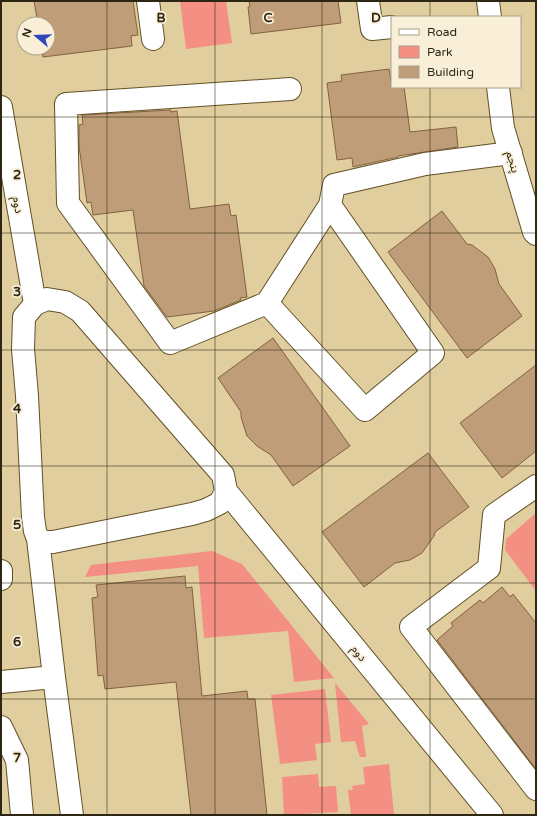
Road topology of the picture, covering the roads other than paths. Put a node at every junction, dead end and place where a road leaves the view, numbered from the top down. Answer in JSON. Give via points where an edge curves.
{"nodes":[{"id":1,"x":148,"y":1,"type":"edge"},
{"id":2,"x":368,"y":1,"type":"edge"},
{"id":3,"x":488,"y":1,"type":"edge"},
{"id":4,"x":490,"y":16,"type":"edge"},
{"id":5,"x":391,"y":27,"type":"edge"},
{"id":6,"x":153,"y":39,"type":"dead end"},
{"id":7,"x":498,"y":88,"type":"edge"},
{"id":8,"x":290,"y":89,"type":"dead end"},
{"id":9,"x":1,"y":107,"type":"edge"},
{"id":10,"x":511,"y":153,"type":"junction"},
{"id":11,"x":330,"y":205,"type":"junction"},
{"id":12,"x":536,"y":234,"type":"edge"},
{"id":13,"x":267,"y":303,"type":"junction"},
{"id":14,"x":35,"y":304,"type":"junction"},
{"id":15,"x":536,"y":486,"type":"edge"},
{"id":16,"x":226,"y":491,"type":"junction"},
{"id":17,"x":38,"y":539,"type":"junction"},
{"id":18,"x":1,"y":571,"type":"edge"},
{"id":19,"x":1,"y":579,"type":"edge"},
{"id":20,"x":54,"y":677,"type":"junction"},
{"id":21,"x":1,"y":682,"type":"edge"},
{"id":22,"x":1,"y":727,"type":"edge"},
{"id":23,"x":536,"y":789,"type":"edge"},
{"id":24,"x":22,"y":815,"type":"edge"},
{"id":25,"x":72,"y":815,"type":"edge"},
{"id":26,"x":492,"y":815,"type":"edge"}],
"edges":[{"from":1,"to":6,"type":"street"},
{"from":2,"to":5,"type":"street","via":[[372,29]]},
{"from":3,"to":4,"type":"street"},
{"from":7,"to":10,"type":"street","name":"پنجم","via":[[503,128]]},
{"from":8,"to":13,"type":"street","via":[[66,104],[68,203],[170,343]]},
{"from":9,"to":14,"type":"street","name":"دوم"},
{"from":10,"to":11,"type":"street","via":[[425,164],[334,185]]},
{"from":10,"to":12,"type":"street","name":"پنجم"},
{"from":11,"to":13,"type":"street"},
{"from":11,"to":13,"type":"street","via":[[433,353],[365,410]]},
{"from":14,"to":16,"type":"street","via":[[47,299],[64,302],[80,311],[223,475]]},
{"from":14,"to":17,"type":"street","via":[[24,317],[23,349],[33,517]]},
{"from":15,"to":23,"type":"street","via":[[494,515],[488,568],[410,627]]},
{"from":16,"to":17,"type":"street","via":[[220,503],[192,514],[52,542]]},
{"from":16,"to":26,"type":"street","name":"دوم"},
{"from":17,"to":20,"type":"street"},
{"from":18,"to":19,"type":"street"},
{"from":20,"to":21,"type":"street"},
{"from":20,"to":25,"type":"street"},
{"from":22,"to":24,"type":"street","via":[[17,760]]}]}
